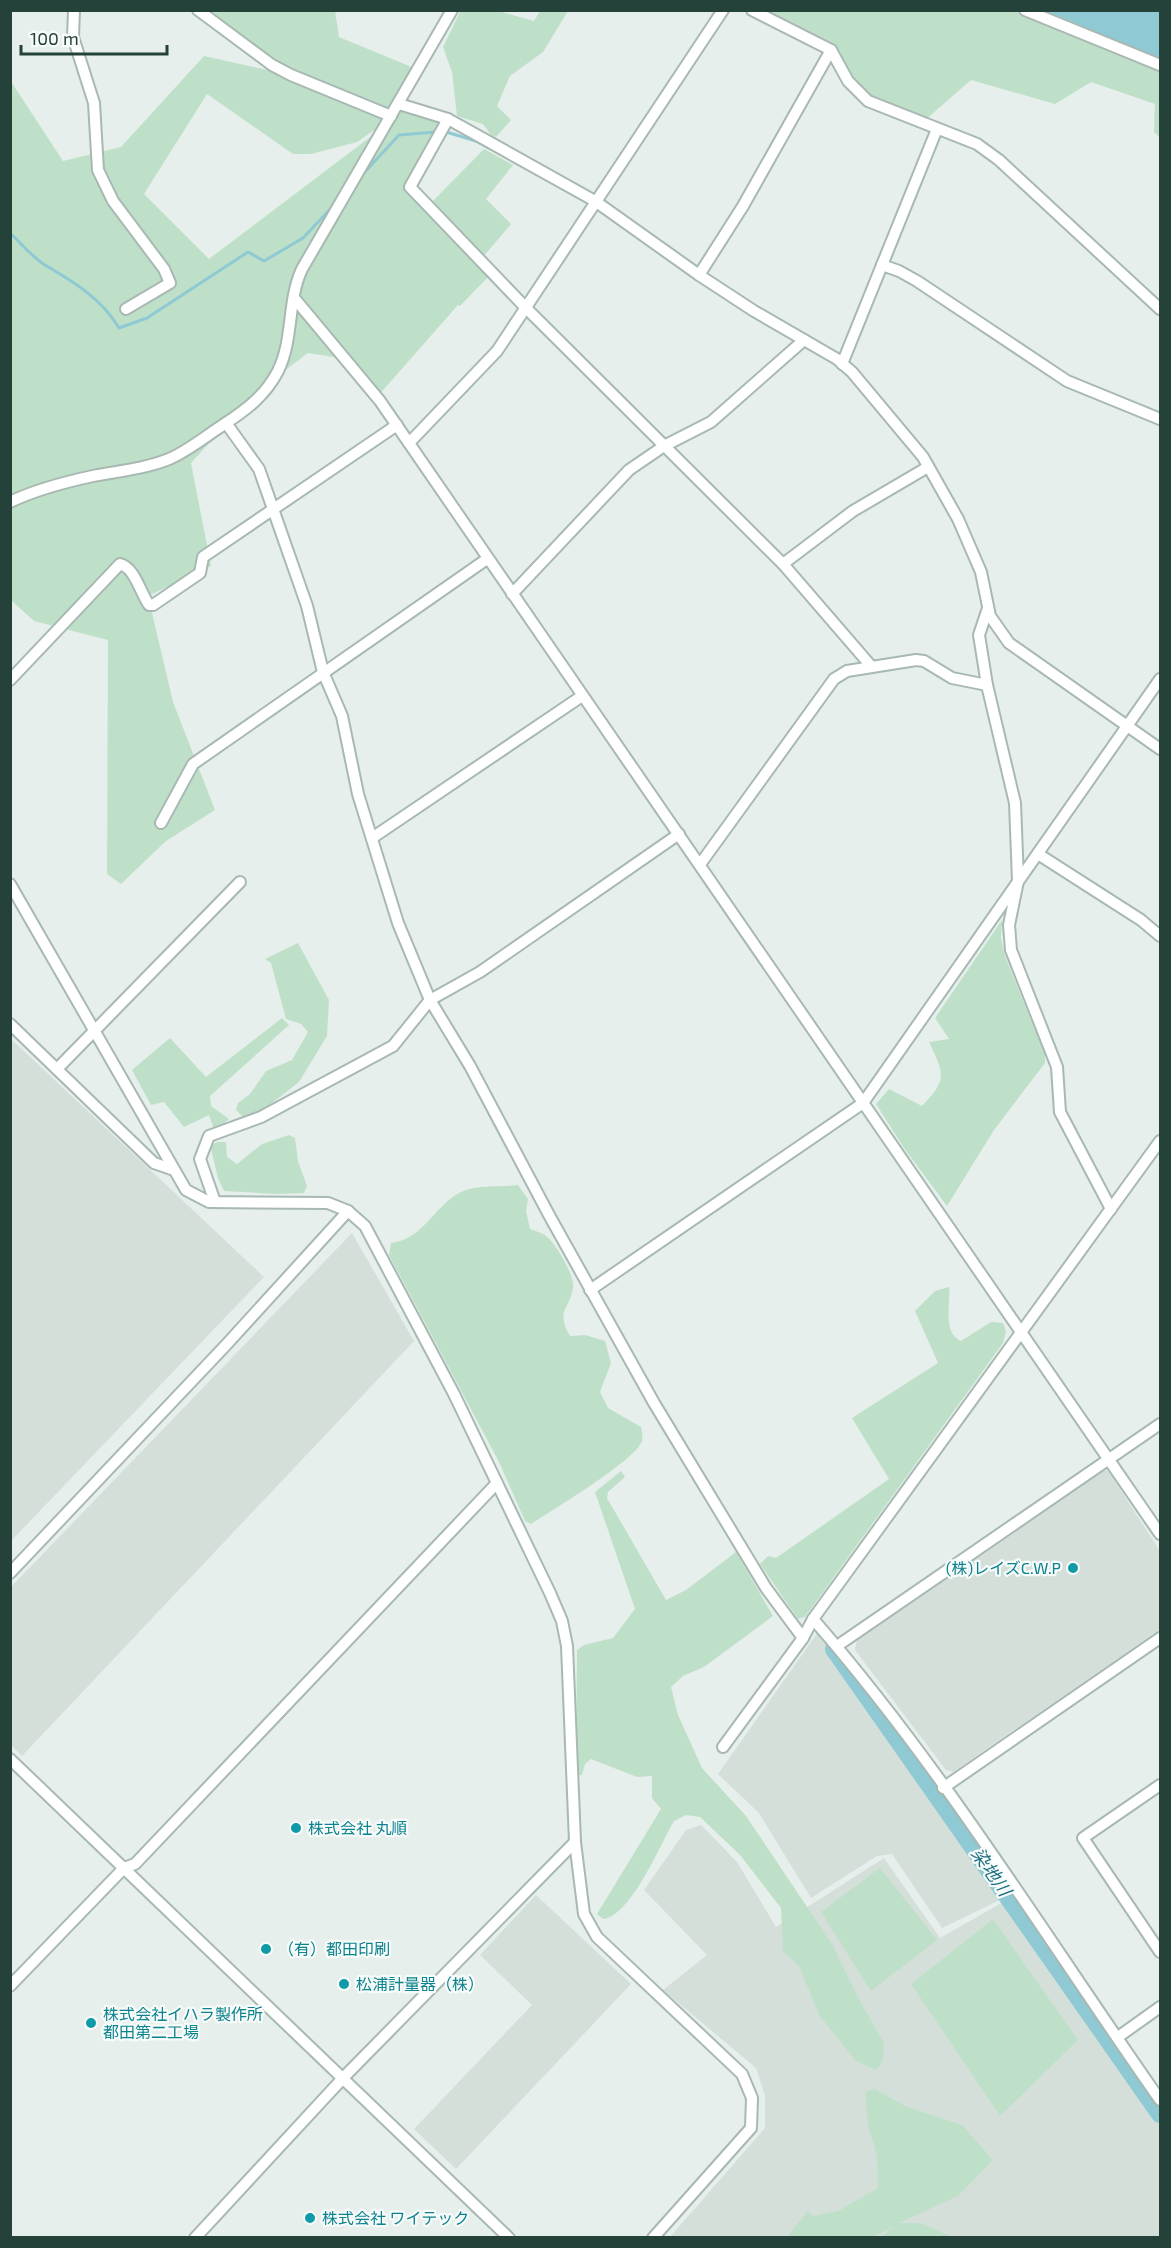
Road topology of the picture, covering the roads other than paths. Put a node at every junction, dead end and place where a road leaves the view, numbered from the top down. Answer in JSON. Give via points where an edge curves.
{"nodes":[{"id":1,"x":74,"y":10,"type":"edge"},
{"id":2,"x":198,"y":10,"type":"edge"},
{"id":3,"x":723,"y":10,"type":"edge"},
{"id":4,"x":752,"y":10,"type":"edge"},
{"id":5,"x":1025,"y":10,"type":"edge"},
{"id":6,"x":448,"y":13,"type":"edge"},
{"id":7,"x":831,"y":50,"type":"junction"},
{"id":8,"x":1161,"y":65,"type":"edge"},
{"id":9,"x":399,"y":104,"type":"junction"},
{"id":10,"x":391,"y":116,"type":"junction"},
{"id":11,"x":448,"y":119,"type":"junction"},
{"id":12,"x":937,"y":129,"type":"junction"},
{"id":13,"x":595,"y":201,"type":"junction"},
{"id":14,"x":882,"y":266,"type":"junction"},
{"id":15,"x":699,"y":275,"type":"junction"},
{"id":16,"x":295,"y":299,"type":"junction"},
{"id":17,"x":126,"y":309,"type":"dead end"},
{"id":18,"x":527,"y":309,"type":"junction"},
{"id":19,"x":1161,"y":309,"type":"edge"},
{"id":20,"x":804,"y":340,"type":"junction"},
{"id":21,"x":842,"y":364,"type":"junction"},
{"id":22,"x":1161,"y":419,"type":"edge"},
{"id":23,"x":226,"y":423,"type":"junction"},
{"id":24,"x":397,"y":425,"type":"junction"},
{"id":25,"x":409,"y":443,"type":"junction"},
{"id":26,"x":664,"y":446,"type":"junction"},
{"id":27,"x":928,"y":467,"type":"junction"},
{"id":28,"x":10,"y":502,"type":"edge"},
{"id":29,"x":272,"y":510,"type":"junction"},
{"id":30,"x":487,"y":559,"type":"junction"},
{"id":31,"x":783,"y":564,"type":"junction"},
{"id":32,"x":512,"y":594,"type":"junction"},
{"id":33,"x":988,"y":607,"type":"junction"},
{"id":34,"x":872,"y":666,"type":"junction"},
{"id":35,"x":323,"y":672,"type":"junction"},
{"id":36,"x":1161,"y":679,"type":"edge"},
{"id":37,"x":10,"y":680,"type":"edge"},
{"id":38,"x":987,"y":685,"type":"junction"},
{"id":39,"x":582,"y":696,"type":"junction"},
{"id":40,"x":1128,"y":726,"type":"junction"},
{"id":41,"x":1161,"y":749,"type":"edge"},
{"id":42,"x":161,"y":823,"type":"dead end"},
{"id":43,"x":679,"y":834,"type":"junction"},
{"id":44,"x":372,"y":838,"type":"junction"},
{"id":45,"x":1038,"y":854,"type":"junction"},
{"id":46,"x":701,"y":863,"type":"junction"},
{"id":47,"x":1018,"y":881,"type":"junction"},
{"id":48,"x":240,"y":882,"type":"dead end"},
{"id":49,"x":10,"y":884,"type":"edge"},
{"id":50,"x":1161,"y":936,"type":"edge"},
{"id":51,"x":430,"y":1000,"type":"junction"},
{"id":52,"x":10,"y":1024,"type":"edge"},
{"id":53,"x":92,"y":1030,"type":"junction"},
{"id":54,"x":57,"y":1069,"type":"junction"},
{"id":55,"x":863,"y":1103,"type":"junction"},
{"id":56,"x":1161,"y":1141,"type":"edge"},
{"id":57,"x":174,"y":1170,"type":"junction"},
{"id":58,"x":215,"y":1202,"type":"junction"},
{"id":59,"x":1111,"y":1209,"type":"junction"},
{"id":60,"x":348,"y":1211,"type":"junction"},
{"id":61,"x":590,"y":1290,"type":"junction"},
{"id":62,"x":1022,"y":1333,"type":"junction"},
{"id":63,"x":1161,"y":1424,"type":"edge"},
{"id":64,"x":1109,"y":1460,"type":"junction"},
{"id":65,"x":497,"y":1483,"type":"junction"},
{"id":66,"x":1161,"y":1534,"type":"edge"},
{"id":67,"x":10,"y":1573,"type":"edge"},
{"id":68,"x":813,"y":1619,"type":"junction"},
{"id":69,"x":803,"y":1638,"type":"junction"},
{"id":70,"x":1161,"y":1638,"type":"edge"},
{"id":71,"x":837,"y":1646,"type":"junction"},
{"id":72,"x":723,"y":1747,"type":"dead end"},
{"id":73,"x":10,"y":1759,"type":"edge"},
{"id":74,"x":1161,"y":1785,"type":"edge"},
{"id":75,"x":943,"y":1788,"type":"junction"},
{"id":76,"x":575,"y":1842,"type":"junction"},
{"id":77,"x":123,"y":1868,"type":"junction"},
{"id":78,"x":1161,"y":1952,"type":"edge"},
{"id":79,"x":10,"y":1986,"type":"edge"},
{"id":80,"x":1161,"y":2007,"type":"edge"},
{"id":81,"x":1118,"y":2037,"type":"junction"},
{"id":82,"x":344,"y":2077,"type":"junction"},
{"id":83,"x":1161,"y":2100,"type":"edge"},
{"id":84,"x":195,"y":2238,"type":"edge"},
{"id":85,"x":509,"y":2238,"type":"edge"},
{"id":86,"x":653,"y":2238,"type":"edge"}],
"edges":[{"from":1,"to":17,"type":"street","via":[[73,37],[94,103],[98,170],[112,201],[164,269],[170,283]]},
{"from":2,"to":10,"type":"street","via":[[282,70]]},
{"from":3,"to":13,"type":"street"},
{"from":4,"to":7,"type":"street"},
{"from":5,"to":8,"type":"street"},
{"from":6,"to":9,"type":"street"},
{"from":7,"to":12,"type":"street","via":[[848,81],[868,101]]},
{"from":7,"to":15,"type":"street","via":[[743,206]]},
{"from":9,"to":10,"type":"street"},
{"from":9,"to":11,"type":"street"},
{"from":10,"to":16,"type":"street","via":[[302,269]]},
{"from":11,"to":13,"type":"street"},
{"from":11,"to":18,"type":"street","via":[[411,187]]},
{"from":12,"to":14,"type":"street"},
{"from":12,"to":19,"type":"street","via":[[977,144],[999,160]]},
{"from":13,"to":15,"type":"street"},
{"from":13,"to":18,"type":"street"},
{"from":14,"to":21,"type":"street"},
{"from":14,"to":22,"type":"street","via":[[917,281],[1067,381]]},
{"from":15,"to":20,"type":"street"},
{"from":16,"to":23,"type":"street","via":[[290,338],[279,369],[261,397]]},
{"from":16,"to":24,"type":"street"},
{"from":18,"to":25,"type":"street","via":[[497,351]]},
{"from":18,"to":26,"type":"street"},
{"from":20,"to":21,"type":"street"},
{"from":20,"to":26,"type":"street","via":[[716,418]]},
{"from":21,"to":27,"type":"street"},
{"from":23,"to":28,"type":"street","via":[[168,460],[64,483]]},
{"from":23,"to":29,"type":"street","via":[[259,470]]},
{"from":24,"to":25,"type":"street"},
{"from":24,"to":29,"type":"street"},
{"from":25,"to":30,"type":"street"},
{"from":26,"to":31,"type":"street"},
{"from":26,"to":32,"type":"street","via":[[628,471]]},
{"from":27,"to":31,"type":"street","via":[[861,505]]},
{"from":27,"to":33,"type":"street","via":[[958,519],[981,572]]},
{"from":29,"to":35,"type":"street","via":[[306,606]]},
{"from":29,"to":37,"type":"street","via":[[203,557],[200,573],[153,605],[140,593],[132,571],[120,564]]},
{"from":30,"to":32,"type":"street"},
{"from":30,"to":35,"type":"street"},
{"from":31,"to":34,"type":"street"},
{"from":32,"to":39,"type":"street"},
{"from":33,"to":38,"type":"street","via":[[979,635]]},
{"from":33,"to":40,"type":"street","via":[[997,629],[1009,644]]},
{"from":34,"to":38,"type":"street","via":[[924,661],[952,678]]},
{"from":34,"to":46,"type":"street","via":[[847,671],[834,679]]},
{"from":35,"to":42,"type":"street","via":[[193,764]]},
{"from":35,"to":44,"type":"street","via":[[342,716],[358,794]]},
{"from":36,"to":40,"type":"street"},
{"from":38,"to":47,"type":"street","via":[[1015,803]]},
{"from":39,"to":43,"type":"street"},
{"from":39,"to":44,"type":"street"},
{"from":40,"to":41,"type":"street"},
{"from":40,"to":45,"type":"street"},
{"from":43,"to":46,"type":"street"},
{"from":43,"to":51,"type":"street","via":[[480,972]]},
{"from":44,"to":51,"type":"street","via":[[398,923]]},
{"from":45,"to":47,"type":"street"},
{"from":45,"to":50,"type":"street"},
{"from":46,"to":55,"type":"street"},
{"from":47,"to":55,"type":"street"},
{"from":47,"to":59,"type":"street","via":[[1009,926],[1011,950],[1057,1067],[1060,1112]]},
{"from":48,"to":53,"type":"street"},
{"from":49,"to":53,"type":"street"},
{"from":51,"to":58,"type":"street","via":[[393,1046],[261,1117],[209,1136],[200,1159]]},
{"from":51,"to":61,"type":"street"},
{"from":52,"to":54,"type":"street"},
{"from":53,"to":54,"type":"street"},
{"from":53,"to":57,"type":"street"},
{"from":54,"to":57,"type":"street","via":[[154,1163]]},
{"from":55,"to":61,"type":"street"},
{"from":55,"to":62,"type":"street"},
{"from":56,"to":59,"type":"street"},
{"from":57,"to":58,"type":"street","via":[[186,1190]]},
{"from":58,"to":60,"type":"street","via":[[328,1203]]},
{"from":59,"to":62,"type":"street"},
{"from":60,"to":65,"type":"street","via":[[365,1226]]},
{"from":60,"to":67,"type":"street"},
{"from":61,"to":69,"type":"street","via":[[766,1588]]},
{"from":62,"to":64,"type":"street"},
{"from":62,"to":68,"type":"street"},
{"from":63,"to":64,"type":"street"},
{"from":64,"to":66,"type":"street"},
{"from":64,"to":71,"type":"street"},
{"from":65,"to":76,"type":"street","via":[[562,1621],[567,1646]]},
{"from":65,"to":77,"type":"street","via":[[135,1864]]},
{"from":68,"to":69,"type":"street"},
{"from":68,"to":71,"type":"street"},
{"from":69,"to":72,"type":"street"},
{"from":70,"to":75,"type":"street"},
{"from":71,"to":75,"type":"street"},
{"from":73,"to":77,"type":"street"},
{"from":74,"to":78,"type":"street","via":[[1083,1838]]},
{"from":75,"to":81,"type":"street","via":[[1047,1930]]},
{"from":76,"to":82,"type":"street"},
{"from":76,"to":86,"type":"street","via":[[584,1914],[590,1927],[742,2074],[752,2098],[751,2128]]},
{"from":77,"to":79,"type":"street"},
{"from":77,"to":82,"type":"street"},
{"from":80,"to":81,"type":"street"},
{"from":81,"to":83,"type":"street"},
{"from":82,"to":84,"type":"street"},
{"from":82,"to":85,"type":"street"}]}
